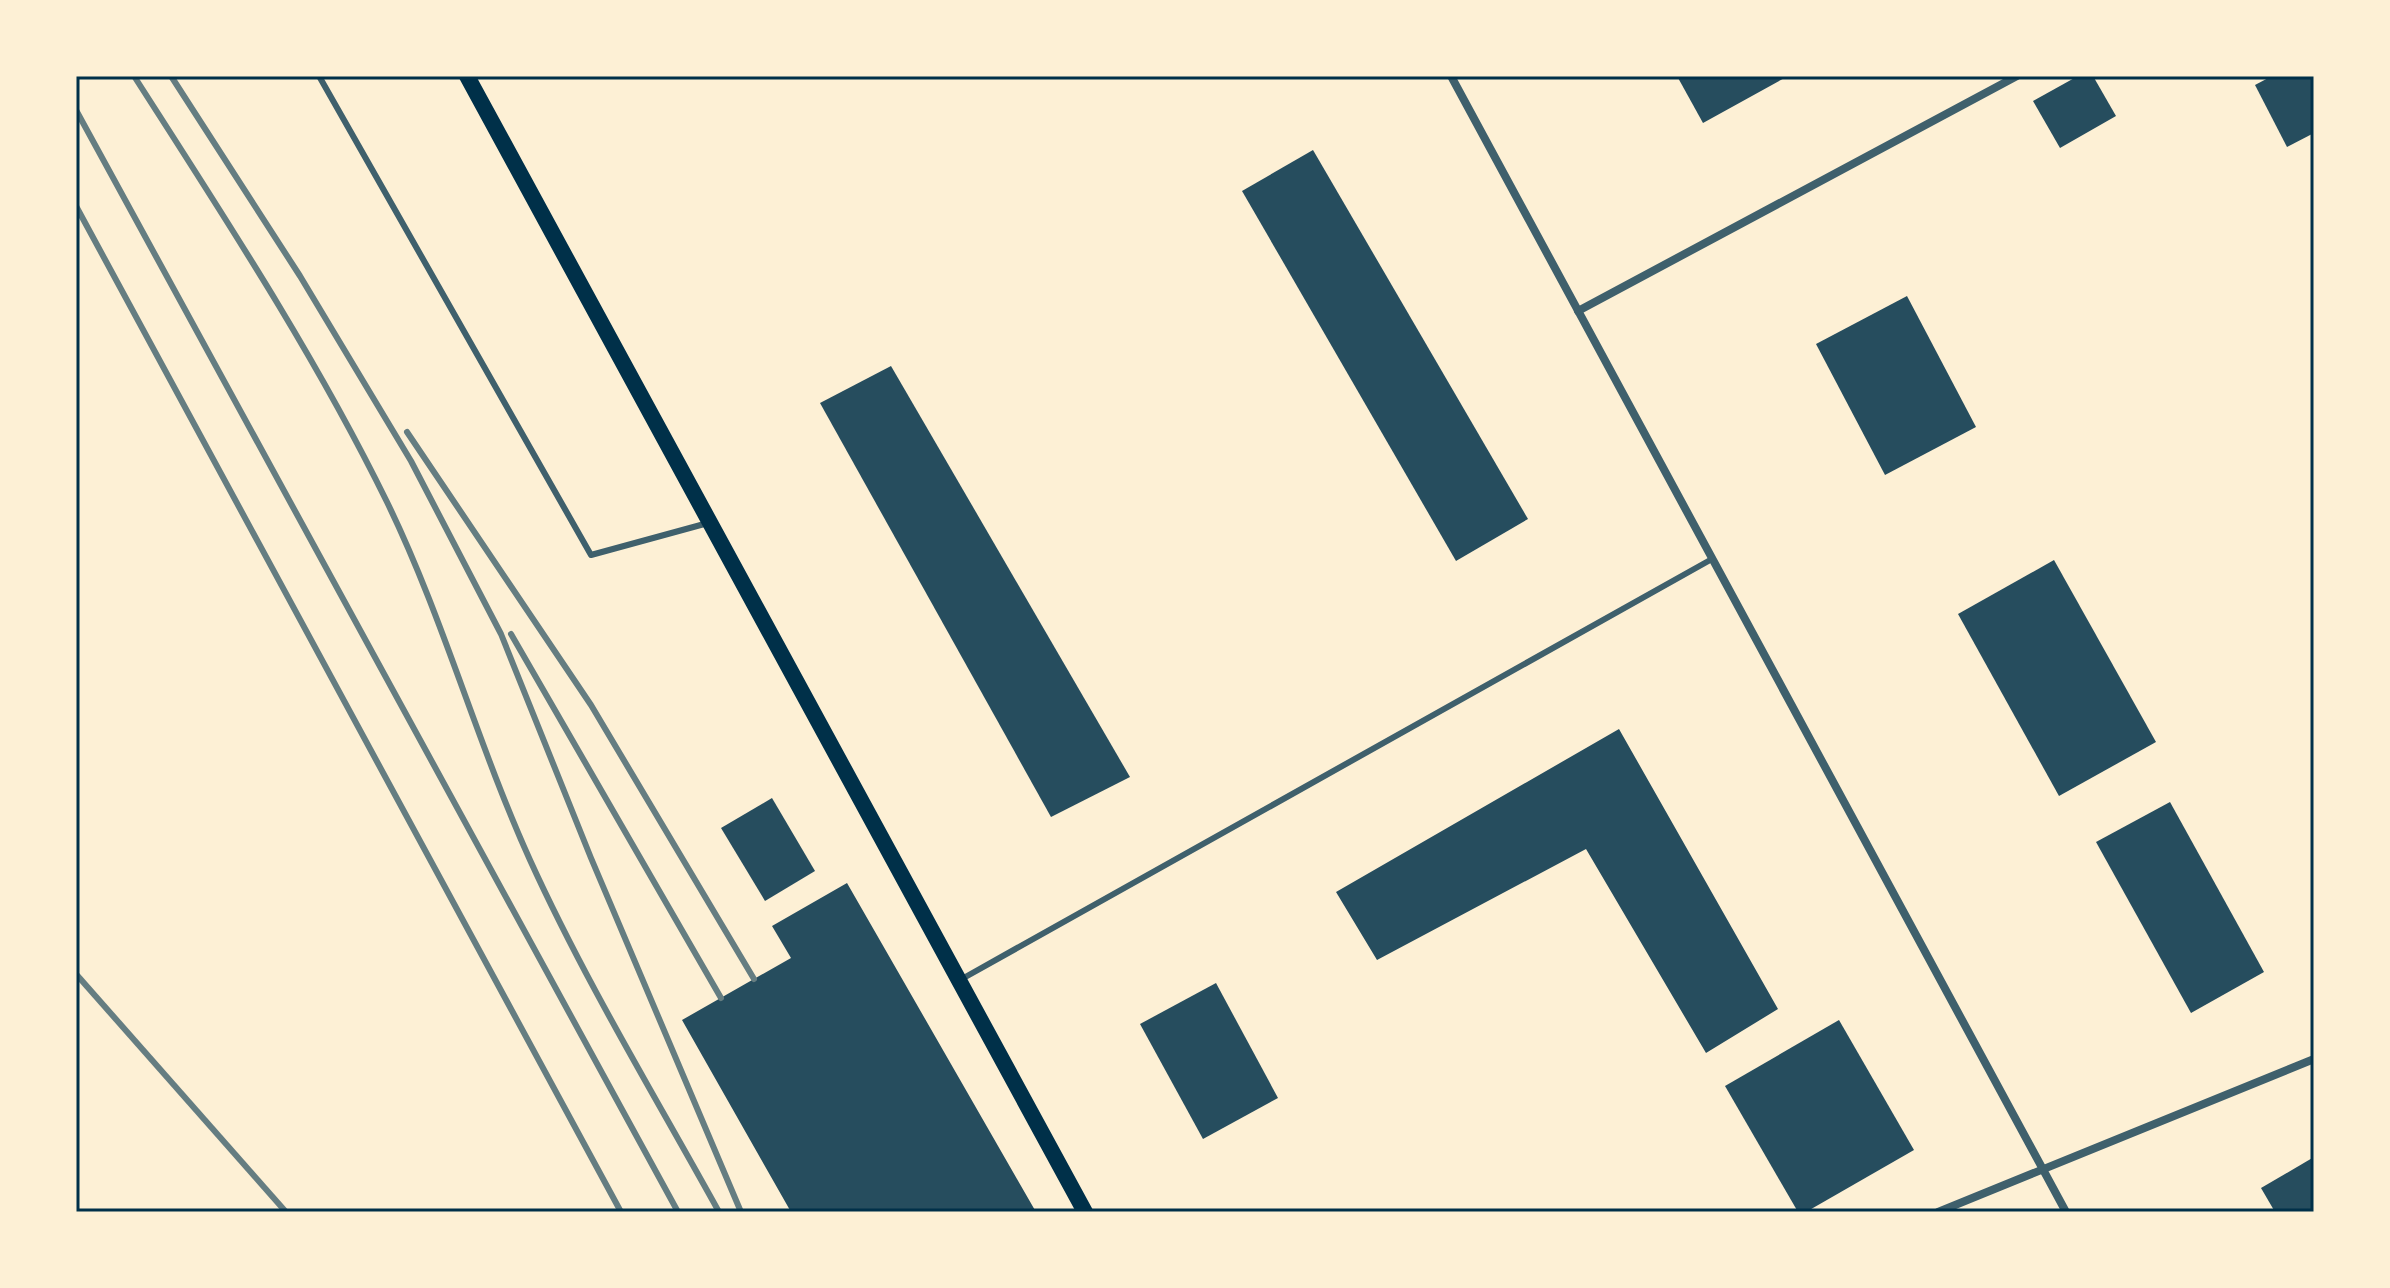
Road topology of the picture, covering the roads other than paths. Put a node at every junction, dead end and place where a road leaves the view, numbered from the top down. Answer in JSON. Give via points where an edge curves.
{"nodes":[{"id":1,"x":319,"y":76,"type":"edge"},
{"id":2,"x":467,"y":76,"type":"edge"},
{"id":3,"x":1451,"y":76,"type":"edge"},
{"id":4,"x":2017,"y":76,"type":"edge"},
{"id":5,"x":1578,"y":311,"type":"junction"},
{"id":6,"x":710,"y":523,"type":"junction"},
{"id":7,"x":1712,"y":559,"type":"junction"},
{"id":8,"x":960,"y":980,"type":"junction"},
{"id":9,"x":2314,"y":1059,"type":"edge"},
{"id":10,"x":2044,"y":1171,"type":"junction"},
{"id":11,"x":1085,"y":1212,"type":"edge"},
{"id":12,"x":1938,"y":1212,"type":"edge"},
{"id":13,"x":2066,"y":1212,"type":"edge"}],
"edges":[{"from":1,"to":6,"type":"lane","via":[[591,555]]},
{"from":2,"to":6,"type":"main road"},
{"from":3,"to":5,"type":"street"},
{"from":4,"to":5,"type":"street"},
{"from":5,"to":7,"type":"street"},
{"from":6,"to":8,"type":"main road"},
{"from":7,"to":8,"type":"lane"},
{"from":7,"to":10,"type":"street"},
{"from":8,"to":11,"type":"main road"},
{"from":9,"to":10,"type":"street"},
{"from":10,"to":12,"type":"street"},
{"from":10,"to":13,"type":"street"}]}
